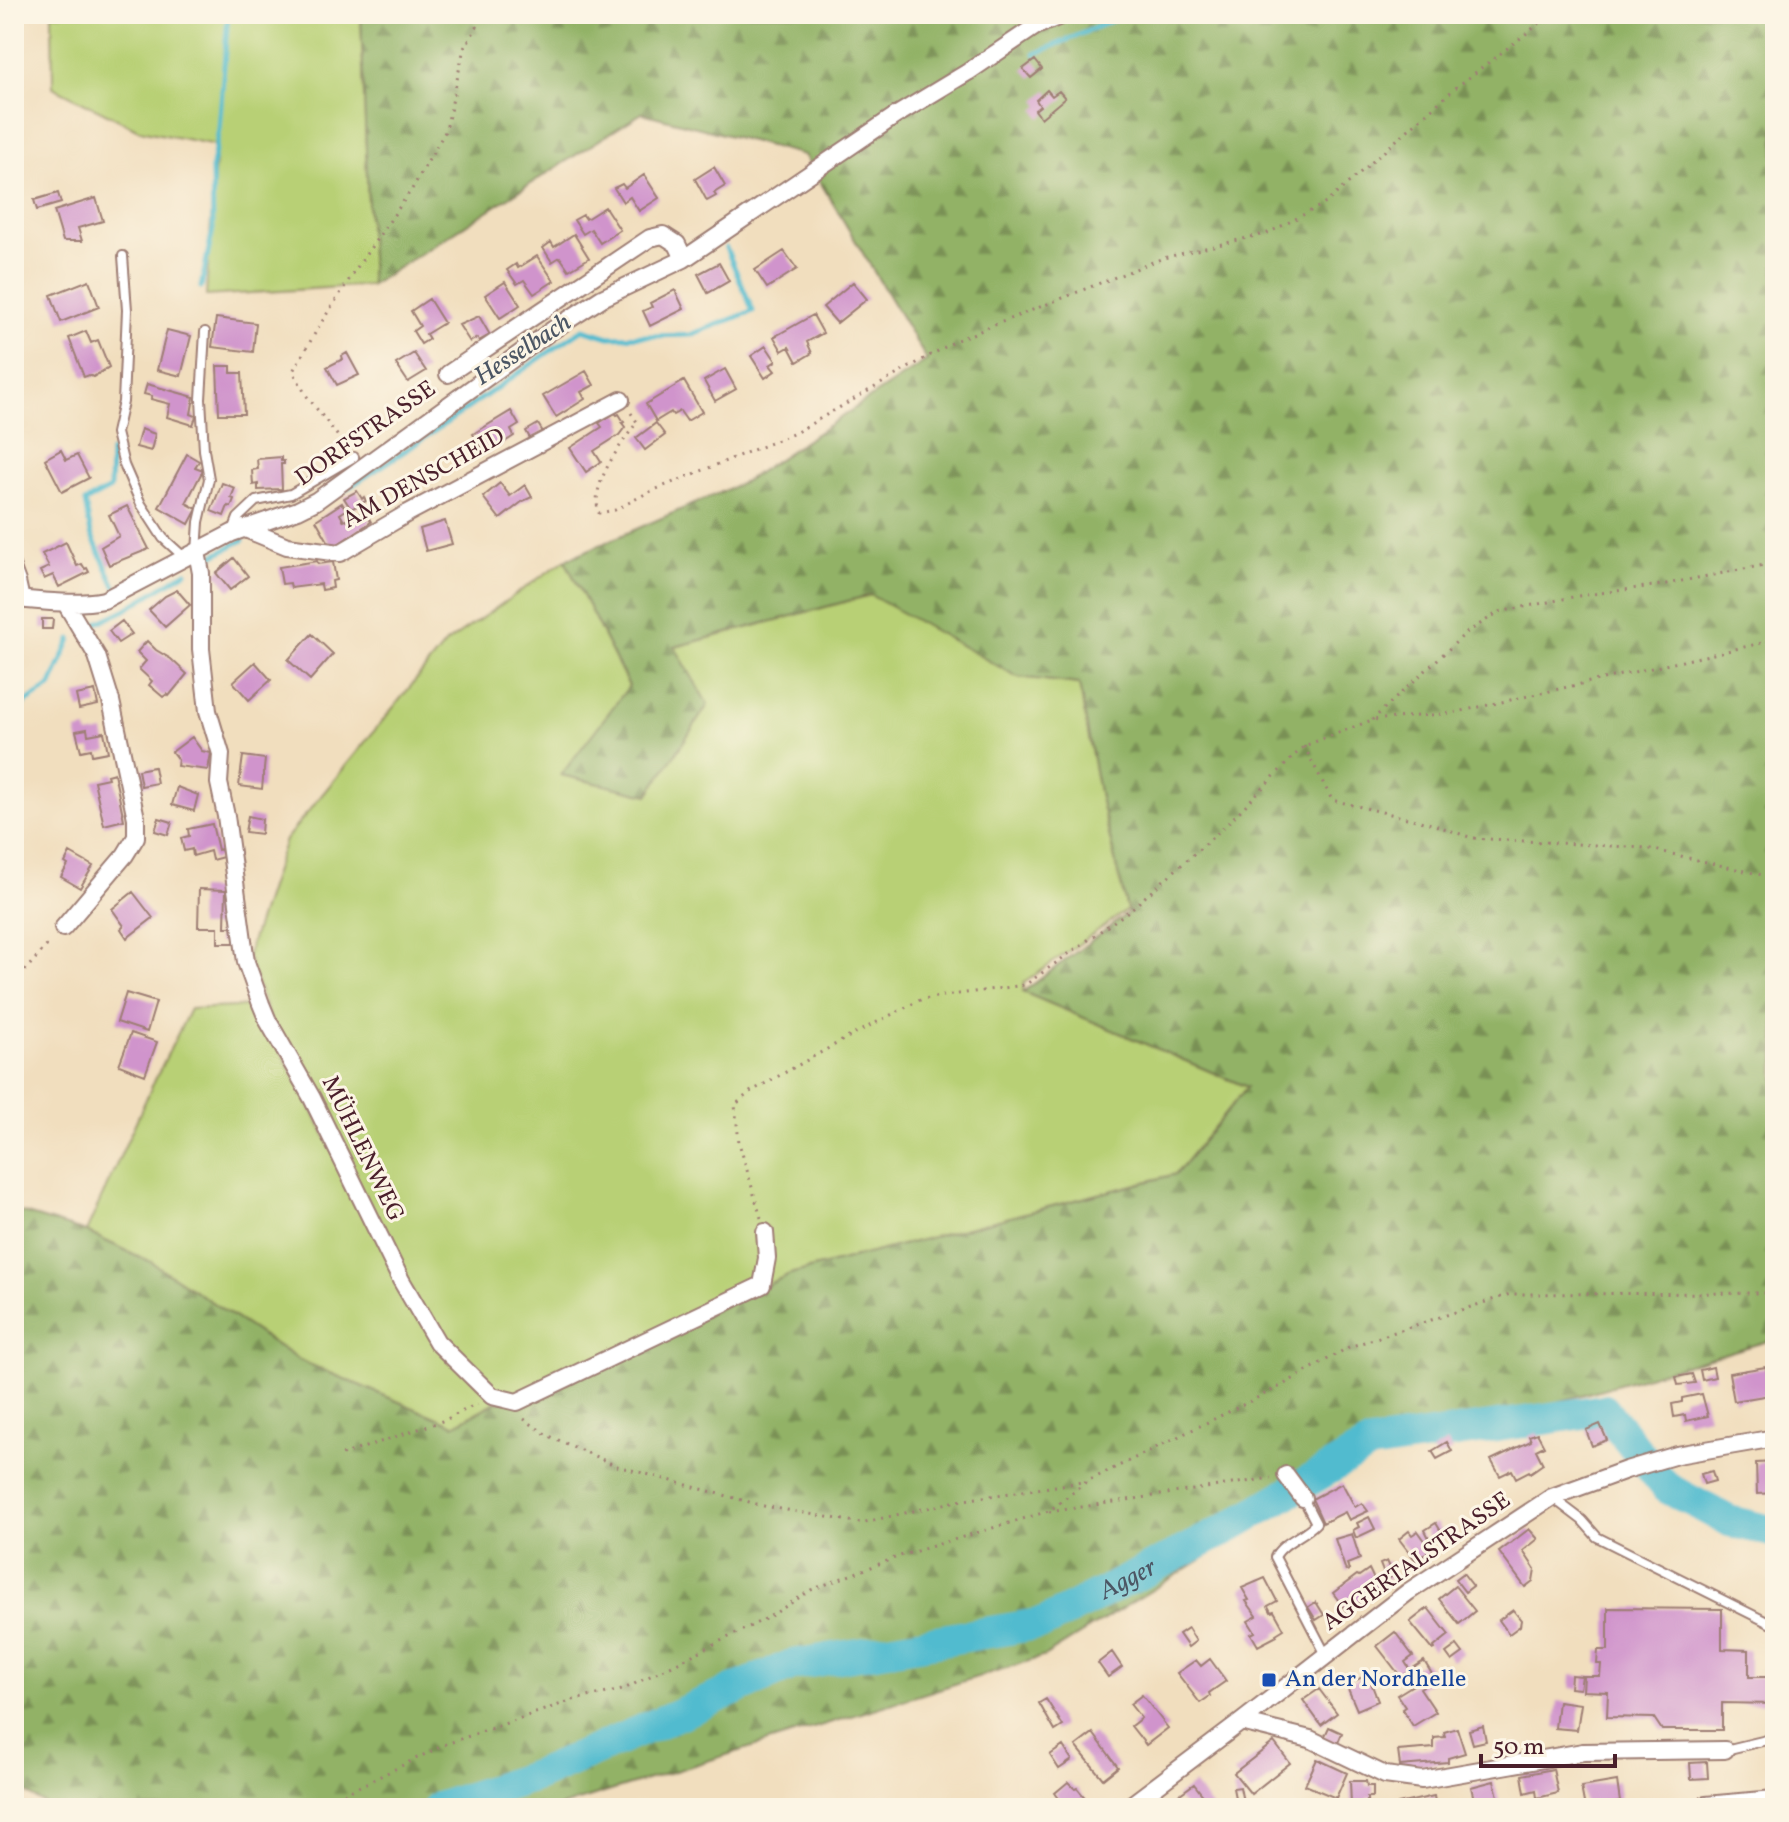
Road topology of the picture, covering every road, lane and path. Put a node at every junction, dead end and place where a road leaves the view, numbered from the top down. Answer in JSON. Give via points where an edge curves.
{"nodes":[{"id":1,"x":485,"y":14,"type":"edge"},
{"id":2,"x":1065,"y":14,"type":"edge"},
{"id":3,"x":1552,"y":14,"type":"edge"},
{"id":4,"x":123,"y":256,"type":"dead end"},
{"id":5,"x":684,"y":259,"type":"junction"},
{"id":6,"x":205,"y":332,"type":"dead end"},
{"id":7,"x":448,"y":374,"type":"dead end"},
{"id":8,"x":621,"y":400,"type":"joint"},
{"id":9,"x":354,"y":457,"type":"joint"},
{"id":10,"x":238,"y":530,"type":"junction"},
{"id":11,"x":191,"y":555,"type":"junction"},
{"id":12,"x":14,"y":562,"type":"edge"},
{"id":13,"x":1775,"y":563,"type":"edge"},
{"id":14,"x":20,"y":600,"type":"edge"},
{"id":15,"x":66,"y":604,"type":"junction"},
{"id":16,"x":1775,"y":640,"type":"edge"},
{"id":17,"x":1372,"y":720,"type":"junction"},
{"id":18,"x":1304,"y":746,"type":"junction"},
{"id":19,"x":1775,"y":878,"type":"edge"},
{"id":20,"x":63,"y":928,"type":"joint"},
{"id":21,"x":14,"y":983,"type":"edge"},
{"id":22,"x":765,"y":1232,"type":"joint"},
{"id":23,"x":1775,"y":1293,"type":"edge"},
{"id":24,"x":492,"y":1396,"type":"junction"},
{"id":25,"x":525,"y":1420,"type":"dead end"},
{"id":26,"x":1775,"y":1438,"type":"edge"},
{"id":27,"x":342,"y":1455,"type":"dead end"},
{"id":28,"x":1286,"y":1475,"type":"joint"},
{"id":29,"x":1086,"y":1482,"type":"junction"},
{"id":30,"x":1552,"y":1497,"type":"junction"},
{"id":31,"x":1303,"y":1498,"type":"joint"},
{"id":32,"x":1046,"y":1512,"type":"dead end"},
{"id":33,"x":1775,"y":1626,"type":"edge"},
{"id":34,"x":1326,"y":1656,"type":"junction"},
{"id":35,"x":1241,"y":1722,"type":"junction"},
{"id":36,"x":1775,"y":1738,"type":"edge"},
{"id":37,"x":1725,"y":1750,"type":"joint"},
{"id":38,"x":1775,"y":1802,"type":"edge"},
{"id":39,"x":315,"y":1808,"type":"edge"},
{"id":40,"x":1127,"y":1808,"type":"edge"},
{"id":41,"x":1706,"y":1808,"type":"edge"}],
"edges":[{"from":1,"to":9,"type":"path","via":[[464,48],[446,130],[293,371]]},
{"from":2,"to":5,"type":"street","name":"DORFSTRASSE","via":[[1036,26],[895,116]]},
{"from":3,"to":8,"type":"path","via":[[1454,89],[1326,203],[1268,233],[1163,258],[957,340],[795,433],[599,513],[595,503],[607,465],[637,422]]},
{"from":4,"to":11,"type":"lane","via":[[127,324],[116,433],[141,504],[163,538]]},
{"from":5,"to":7,"type":"street","name":"DORFSTRASSE","via":[[677,244],[663,235],[650,238]]},
{"from":5,"to":10,"type":"street","name":"DORFSTRASSE","via":[[602,298],[551,331],[316,501]]},
{"from":6,"to":11,"type":"lane","via":[[201,399],[209,479]]},
{"from":8,"to":10,"type":"street","name":"AM DENSCHEID","via":[[340,553],[287,546]]},
{"from":9,"to":10,"type":"lane","name":"DORFSTRASSE","via":[[291,494],[256,501],[238,518]]},
{"from":10,"to":11,"type":"street","name":"DORFSTRASSE"},
{"from":11,"to":15,"type":"street","name":"DORFSTRASSE","via":[[104,600]]},
{"from":11,"to":24,"type":"street","name":"MÜHLENWEG","via":[[201,573],[208,711],[221,754],[219,783],[246,962],[268,1021],[401,1280],[437,1342]]},
{"from":12,"to":14,"type":"lane"},
{"from":13,"to":17,"type":"path","via":[[1499,612],[1466,633]]},
{"from":14,"to":15,"type":"street","name":"DORFSTRASSE"},
{"from":15,"to":20,"type":"street","via":[[97,656],[111,701],[136,837]]},
{"from":16,"to":17,"type":"path","via":[[1453,713]]},
{"from":17,"to":18,"type":"path"},
{"from":18,"to":19,"type":"path","via":[[1332,800],[1472,838],[1646,848]]},
{"from":18,"to":22,"type":"path","via":[[1221,830],[1130,910],[1025,985],[922,999],[735,1105],[739,1143]]},
{"from":20,"to":21,"type":"path"},
{"from":22,"to":24,"type":"street","via":[[762,1285],[517,1402]]},
{"from":23,"to":29,"type":"path","via":[[1510,1294],[1349,1347]]},
{"from":24,"to":27,"type":"path","via":[[445,1420]]},
{"from":25,"to":29,"type":"path","via":[[617,1466],[764,1506],[861,1523],[957,1501]]},
{"from":26,"to":30,"type":"street","name":"AGGERTALSTRASSE","via":[[1677,1455]]},
{"from":28,"to":31,"type":"street"},
{"from":28,"to":32,"type":"path"},
{"from":29,"to":39,"type":"path","via":[[1049,1511],[900,1556],[811,1590],[769,1617],[622,1690],[573,1700],[446,1744]]},
{"from":30,"to":33,"type":"lane","via":[[1597,1537]]},
{"from":30,"to":34,"type":"street","name":"AGGERTALSTRASSE","via":[[1408,1592]]},
{"from":31,"to":34,"type":"lane","via":[[1316,1523],[1275,1557]]},
{"from":34,"to":35,"type":"street","name":"AGGERTALSTRASSE"},
{"from":35,"to":37,"type":"street","via":[[1310,1739],[1385,1775],[1422,1780],[1583,1752]]},
{"from":35,"to":40,"type":"street","name":"AGGERTALSTRASSE"},
{"from":36,"to":37,"type":"lane"},
{"from":38,"to":41,"type":"main road"}]}
